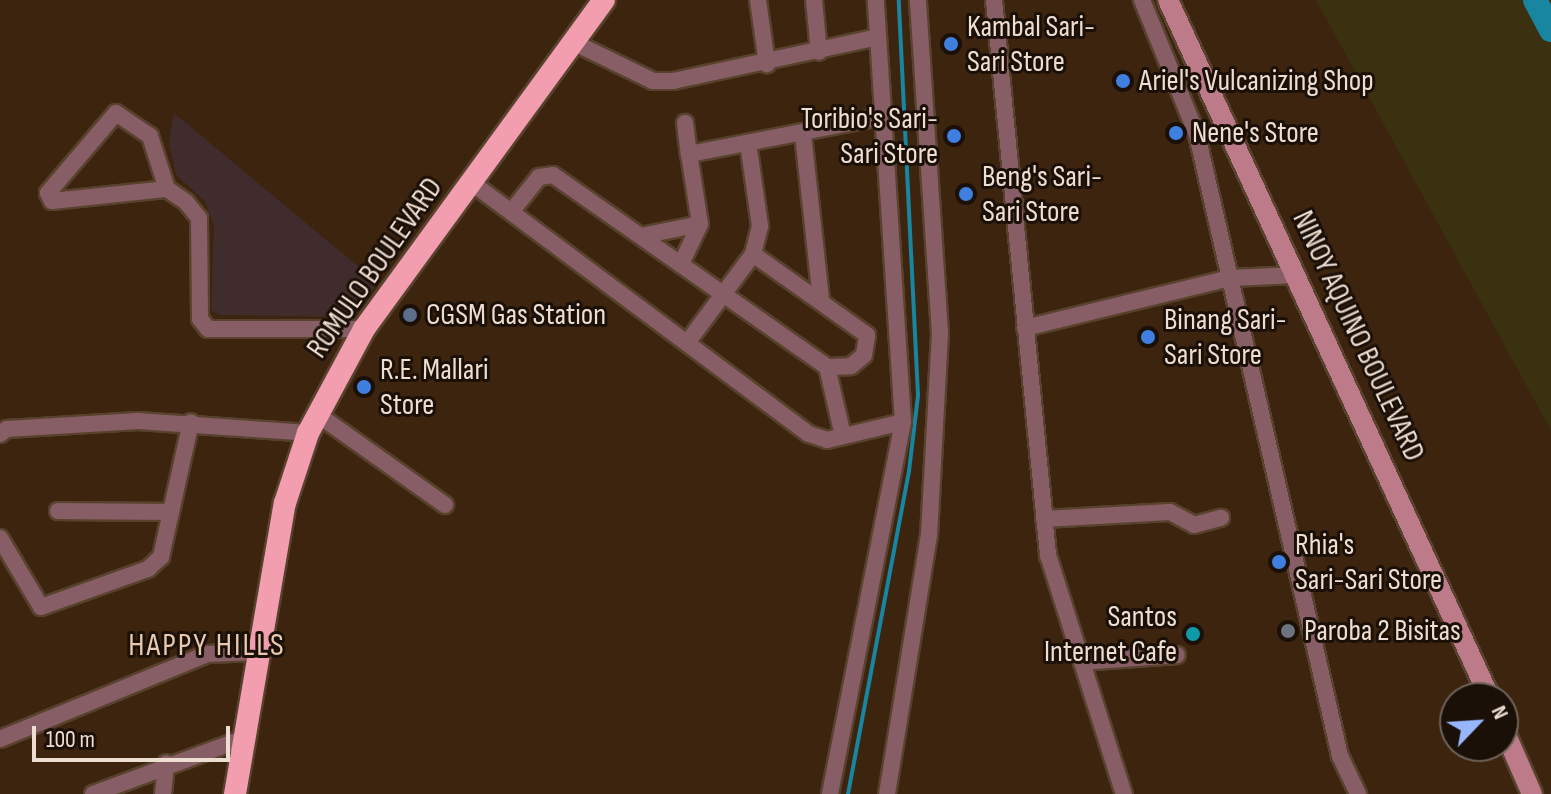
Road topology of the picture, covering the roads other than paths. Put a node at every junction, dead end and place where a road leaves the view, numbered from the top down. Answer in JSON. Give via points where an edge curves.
{"nodes":[{"id":1,"x":604,"y":0,"type":"edge"},
{"id":2,"x":758,"y":0,"type":"edge"},
{"id":3,"x":814,"y":0,"type":"edge"},
{"id":4,"x":876,"y":0,"type":"edge"},
{"id":5,"x":918,"y":0,"type":"edge"},
{"id":6,"x":994,"y":0,"type":"edge"},
{"id":7,"x":1142,"y":0,"type":"edge"},
{"id":8,"x":1168,"y":0,"type":"edge"},
{"id":9,"x":878,"y":37,"type":"junction"},
{"id":10,"x":573,"y":42,"type":"junction"},
{"id":11,"x":819,"y":52,"type":"junction"},
{"id":12,"x":767,"y":64,"type":"junction"},
{"id":13,"x":885,"y":116,"type":"junction"},
{"id":14,"x":685,"y":123,"type":"dead end"},
{"id":15,"x":803,"y":134,"type":"junction"},
{"id":16,"x":748,"y":143,"type":"junction"},
{"id":17,"x":689,"y":154,"type":"junction"},
{"id":18,"x":472,"y":183,"type":"junction"},
{"id":19,"x":167,"y":189,"type":"junction"},
{"id":20,"x":511,"y":212,"type":"junction"},
{"id":21,"x":700,"y":224,"type":"junction"},
{"id":22,"x":641,"y":236,"type":"junction"},
{"id":23,"x":753,"y":254,"type":"junction"},
{"id":24,"x":681,"y":264,"type":"junction"},
{"id":25,"x":1297,"y":275,"type":"junction"},
{"id":26,"x":1230,"y":278,"type":"junction"},
{"id":27,"x":725,"y":296,"type":"junction"},
{"id":28,"x":821,"y":301,"type":"junction"},
{"id":29,"x":1025,"y":328,"type":"junction"},
{"id":30,"x":364,"y":329,"type":"junction"},
{"id":31,"x":687,"y":343,"type":"junction"},
{"id":32,"x":827,"y":367,"type":"junction"},
{"id":33,"x":191,"y":422,"type":"junction"},
{"id":34,"x":903,"y":422,"type":"junction"},
{"id":35,"x":313,"y":424,"type":"junction"},
{"id":36,"x":2,"y":426,"type":"edge"},
{"id":37,"x":843,"y":436,"type":"junction"},
{"id":38,"x":445,"y":505,"type":"dead end"},
{"id":39,"x":58,"y":511,"type":"dead end"},
{"id":40,"x":171,"y":512,"type":"junction"},
{"id":41,"x":1221,"y":518,"type":"dead end"},
{"id":42,"x":1044,"y":519,"type":"junction"},
{"id":43,"x":0,"y":538,"type":"edge"},
{"id":44,"x":258,"y":652,"type":"junction"},
{"id":45,"x":1177,"y":655,"type":"dead end"},
{"id":46,"x":1082,"y":662,"type":"junction"},
{"id":47,"x":1483,"y":682,"type":"edge"},
{"id":48,"x":244,"y":738,"type":"junction"},
{"id":49,"x":0,"y":739,"type":"edge"},
{"id":50,"x":1518,"y":762,"type":"edge"},
{"id":51,"x":166,"y":763,"type":"junction"},
{"id":52,"x":95,"y":794,"type":"edge"},
{"id":53,"x":163,"y":794,"type":"edge"},
{"id":54,"x":235,"y":794,"type":"edge"},
{"id":55,"x":830,"y":794,"type":"edge"},
{"id":56,"x":887,"y":794,"type":"edge"},
{"id":57,"x":1124,"y":794,"type":"edge"},
{"id":58,"x":1358,"y":794,"type":"edge"},
{"id":59,"x":1532,"y":794,"type":"edge"}],
"edges":[{"from":1,"to":10,"type":"highway","name":"ROMULO BOULEVARD"},
{"from":2,"to":12,"type":"street"},
{"from":3,"to":11,"type":"street"},
{"from":4,"to":9,"type":"street"},
{"from":5,"to":56,"type":"street","via":[[940,333],[929,536]]},
{"from":6,"to":29,"type":"street"},
{"from":7,"to":26,"type":"street","via":[[1197,135]]},
{"from":8,"to":25,"type":"main road","name":"NINOY AQUINO BOULEVARD"},
{"from":9,"to":11,"type":"street"},
{"from":9,"to":13,"type":"street"},
{"from":10,"to":12,"type":"street","via":[[653,81],[691,80]]},
{"from":10,"to":18,"type":"highway","name":"ROMULO BOULEVARD"},
{"from":11,"to":12,"type":"street"},
{"from":13,"to":15,"type":"street"},
{"from":13,"to":34,"type":"street"},
{"from":14,"to":17,"type":"street"},
{"from":15,"to":16,"type":"street"},
{"from":15,"to":28,"type":"street"},
{"from":16,"to":17,"type":"street"},
{"from":16,"to":23,"type":"street","via":[[760,226]]},
{"from":17,"to":21,"type":"street"},
{"from":18,"to":20,"type":"street"},
{"from":18,"to":30,"type":"highway","name":"ROMULO BOULEVARD"},
{"from":19,"to":19,"type":"street","via":[[150,136],[116,113],[48,193],[52,201]]},
{"from":19,"to":30,"type":"street","via":[[199,218],[203,325]]},
{"from":20,"to":22,"type":"street","via":[[539,177],[553,175]]},
{"from":20,"to":31,"type":"street"},
{"from":21,"to":22,"type":"street"},
{"from":21,"to":24,"type":"street"},
{"from":22,"to":24,"type":"street"},
{"from":23,"to":27,"type":"street"},
{"from":23,"to":28,"type":"street"},
{"from":24,"to":27,"type":"street"},
{"from":25,"to":26,"type":"street"},
{"from":25,"to":47,"type":"main road","name":"NINOY AQUINO BOULEVARD"},
{"from":26,"to":29,"type":"street"},
{"from":26,"to":58,"type":"street","via":[[1340,756]]},
{"from":27,"to":31,"type":"street"},
{"from":27,"to":32,"type":"street"},
{"from":28,"to":32,"type":"street","via":[[867,335],[869,345],[851,366]]},
{"from":29,"to":42,"type":"street"},
{"from":30,"to":35,"type":"highway","name":"ROMULO BOULEVARD"},
{"from":31,"to":37,"type":"street","via":[[809,434],[827,440]]},
{"from":32,"to":37,"type":"street"},
{"from":33,"to":35,"type":"street"},
{"from":33,"to":36,"type":"street"},
{"from":33,"to":40,"type":"street"},
{"from":34,"to":37,"type":"street"},
{"from":34,"to":55,"type":"street"},
{"from":35,"to":38,"type":"street"},
{"from":35,"to":44,"type":"highway","name":"ROMULO BOULEVARD","via":[[285,503]]},
{"from":39,"to":40,"type":"street"},
{"from":40,"to":43,"type":"street","via":[[156,564],[41,607]]},
{"from":41,"to":42,"type":"street","via":[[1194,525],[1170,512]]},
{"from":42,"to":46,"type":"street","via":[[1048,555]]},
{"from":44,"to":48,"type":"highway","name":"ROMULO BOULEVARD"},
{"from":44,"to":49,"type":"street","via":[[207,654]]},
{"from":45,"to":46,"type":"street"},
{"from":46,"to":57,"type":"street"},
{"from":48,"to":51,"type":"street"},
{"from":48,"to":54,"type":"highway","name":"ROMULO BOULEVARD"},
{"from":50,"to":59,"type":"main road"},
{"from":51,"to":52,"type":"street"},
{"from":51,"to":53,"type":"street"}]}
